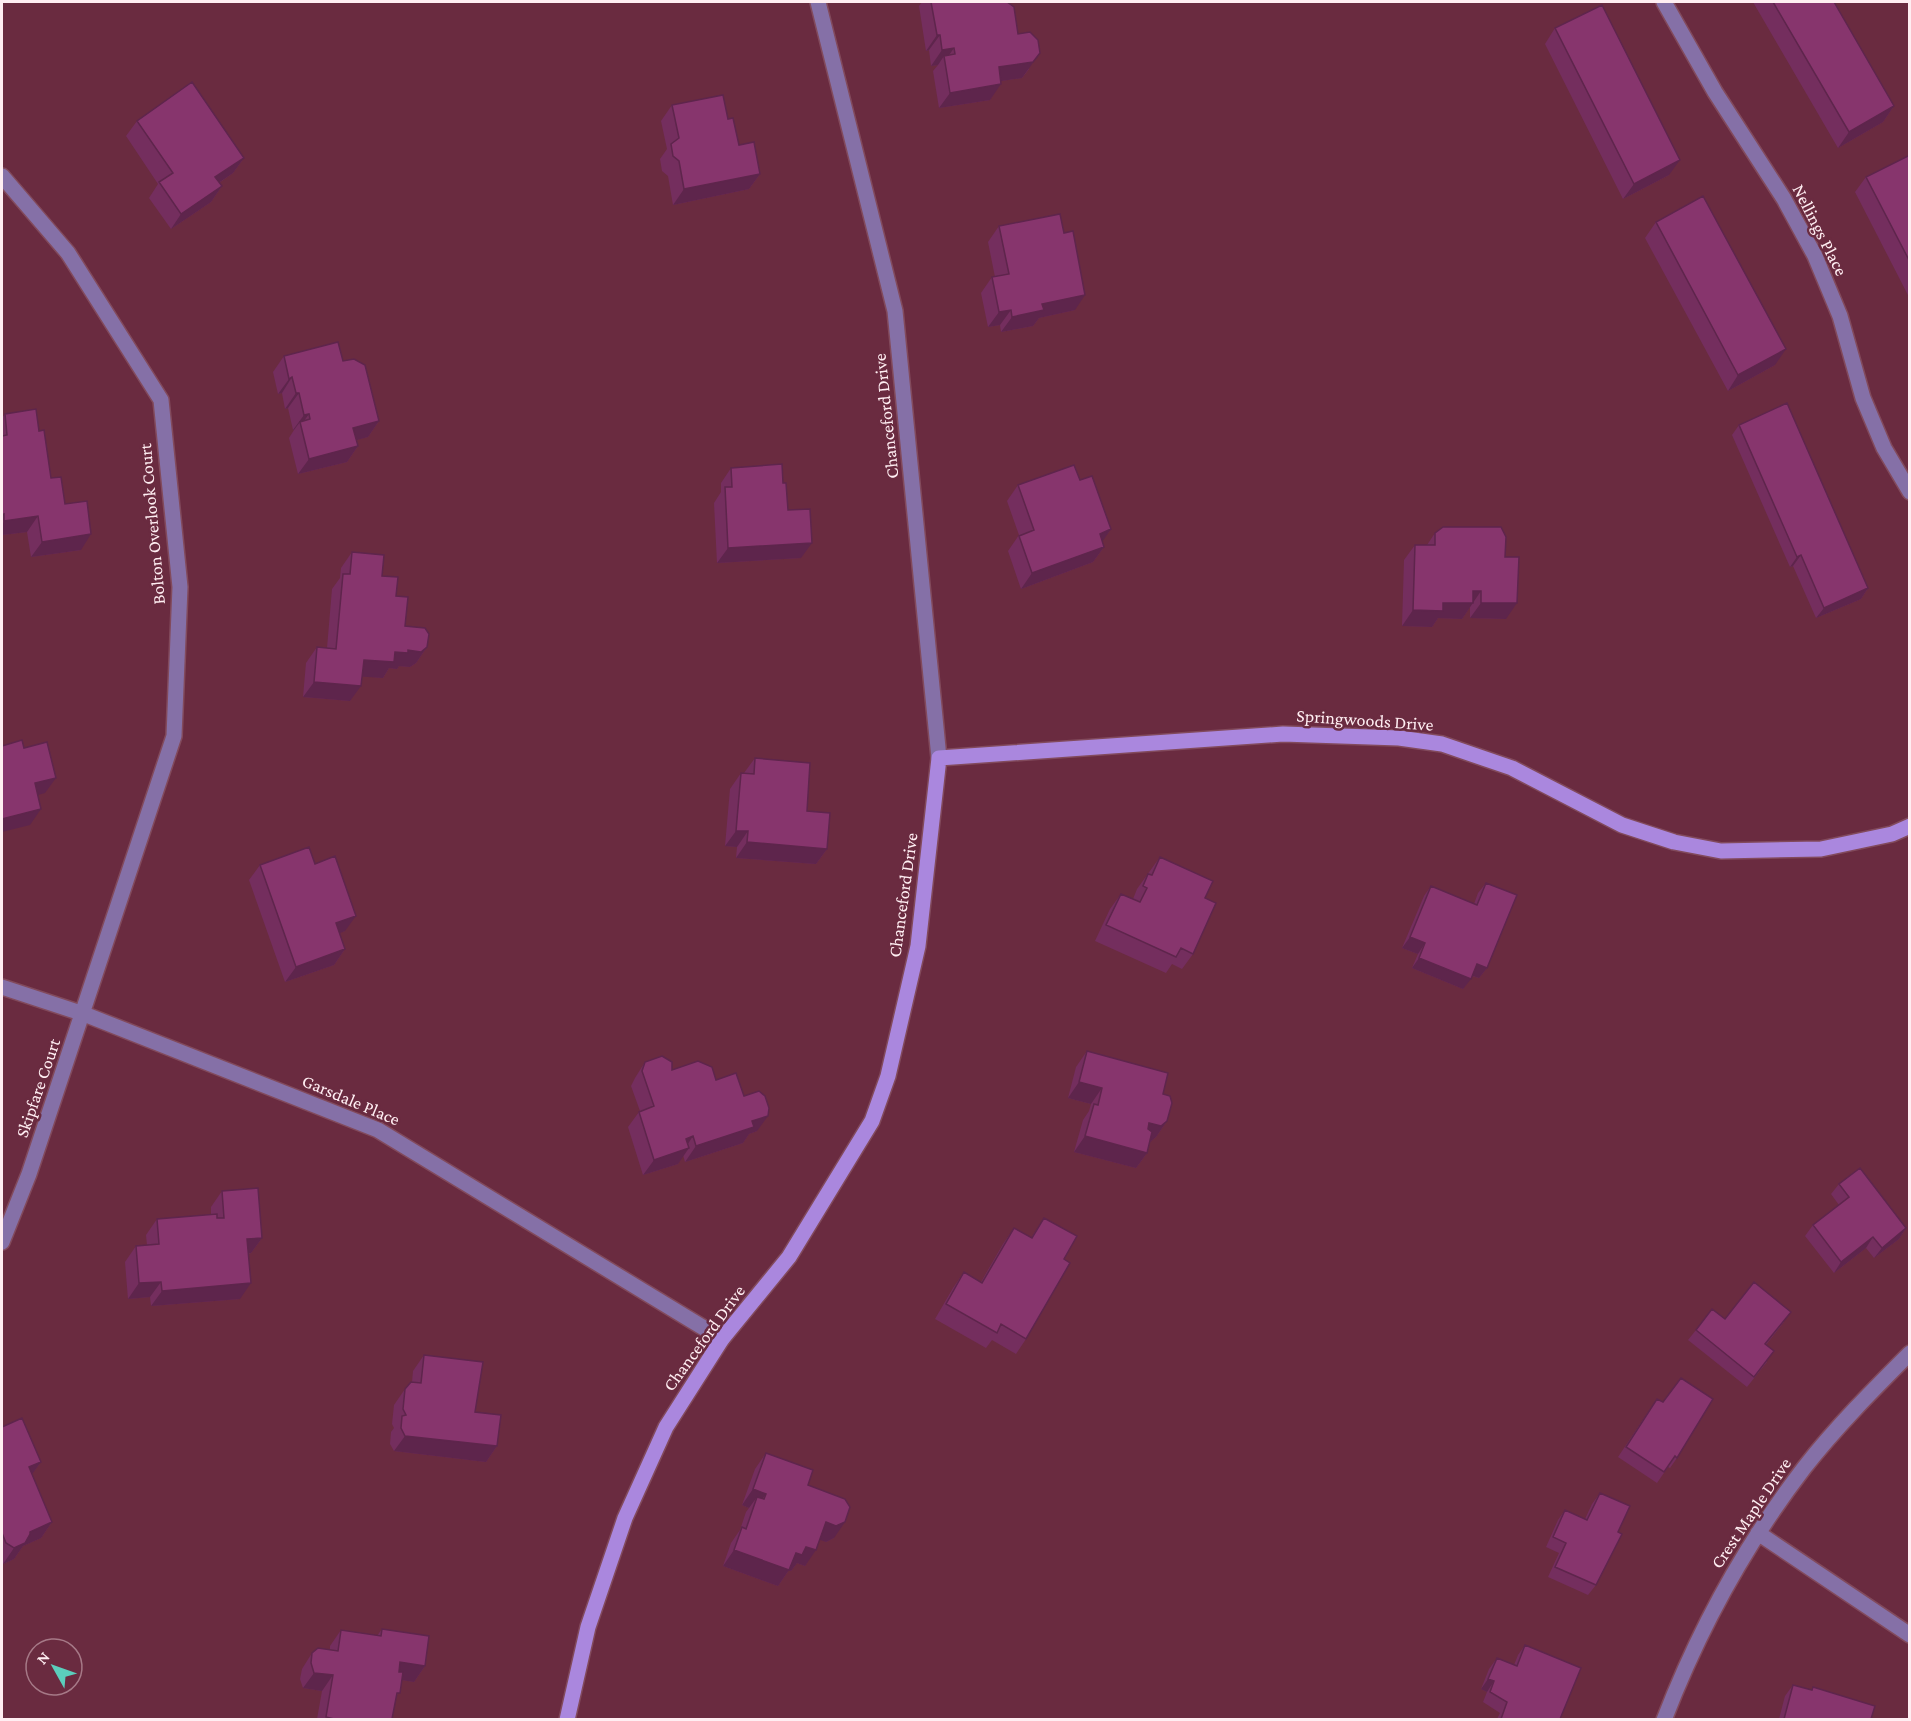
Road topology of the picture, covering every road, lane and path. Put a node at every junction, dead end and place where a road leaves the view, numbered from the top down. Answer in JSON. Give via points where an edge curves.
{"nodes":[{"id":1,"x":818,"y":2,"type":"edge"},
{"id":2,"x":1664,"y":2,"type":"edge"},
{"id":3,"x":2,"y":176,"type":"edge"},
{"id":4,"x":1910,"y":492,"type":"edge"},
{"id":5,"x":939,"y":758,"type":"junction"},
{"id":6,"x":1910,"y":826,"type":"edge"},
{"id":7,"x":2,"y":987,"type":"edge"},
{"id":8,"x":84,"y":1014,"type":"junction"},
{"id":9,"x":2,"y":1242,"type":"edge"},
{"id":10,"x":722,"y":1339,"type":"junction"},
{"id":11,"x":1910,"y":1353,"type":"edge"},
{"id":12,"x":1758,"y":1533,"type":"junction"},
{"id":13,"x":1910,"y":1635,"type":"edge"},
{"id":14,"x":567,"y":1719,"type":"edge"},
{"id":15,"x":1664,"y":1719,"type":"edge"}],
"edges":[{"from":1,"to":5,"type":"street","name":"Chanceford Drive","via":[[895,311]]},
{"from":2,"to":4,"type":"street","name":"Nellings Place","via":[[1815,256],[1840,316],[1863,398],[1884,448]]},
{"from":3,"to":8,"type":"street","name":"Bolton Overlook Court","via":[[68,253],[161,400],[180,587],[174,736]]},
{"from":5,"to":6,"type":"street","name":"Springwoods Drive","via":[[1283,734],[1399,738],[1443,744],[1512,768],[1622,825],[1674,842],[1721,851],[1821,849],[1892,834]]},
{"from":5,"to":10,"type":"street","name":"Chanceford Drive","via":[[918,946],[888,1076],[872,1121],[789,1257]]},
{"from":7,"to":8,"type":"street","name":"Garsdale Place"},
{"from":8,"to":9,"type":"street","name":"Skipfare Court"},
{"from":8,"to":10,"type":"street","name":"Garsdale Place","via":[[378,1130]]},
{"from":10,"to":14,"type":"street","name":"Chanceford Drive","via":[[666,1427],[625,1518],[588,1627]]},
{"from":11,"to":12,"type":"street","name":"Crest Maple Drive","via":[[1863,1399],[1805,1467]]},
{"from":12,"to":13,"type":"street"},
{"from":12,"to":15,"type":"street","name":"Crest Maple Drive","via":[[1720,1596],[1682,1672]]}]}
